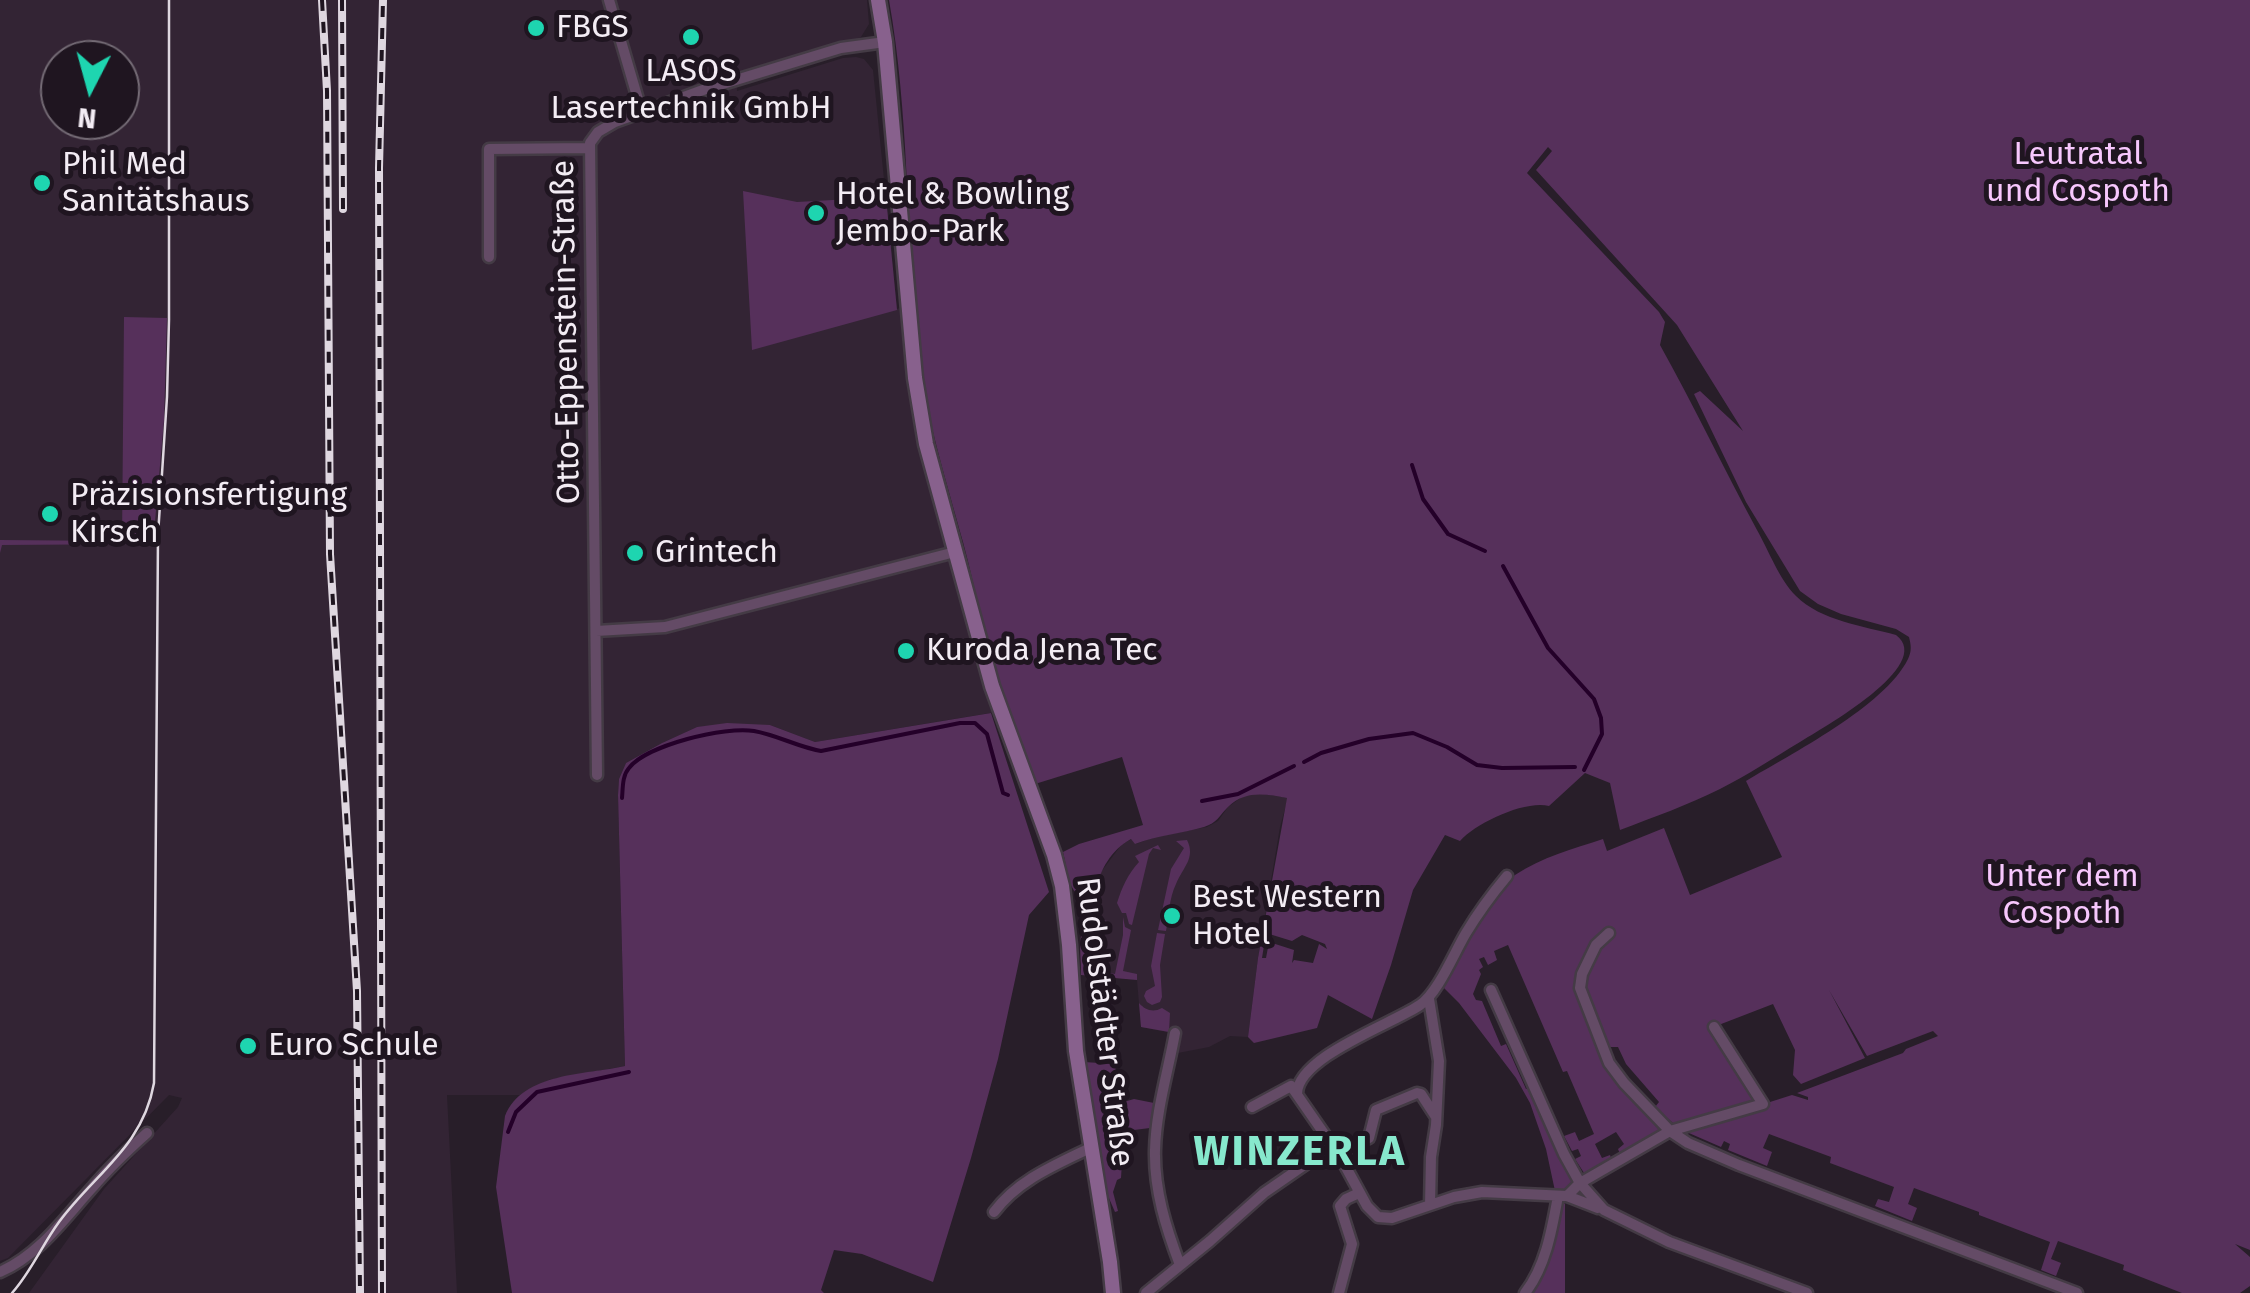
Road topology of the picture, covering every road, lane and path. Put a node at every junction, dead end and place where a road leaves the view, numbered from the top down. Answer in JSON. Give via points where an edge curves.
{"nodes":[{"id":1,"x":608,"y":0,"type":"edge"},
{"id":2,"x":878,"y":0,"type":"edge"},
{"id":3,"x":885,"y":42,"type":"junction"},
{"id":4,"x":642,"y":113,"type":"junction"},
{"id":5,"x":589,"y":148,"type":"junction"},
{"id":6,"x":490,"y":257,"type":"dead end"},
{"id":7,"x":956,"y":552,"type":"junction"},
{"id":8,"x":596,"y":631,"type":"junction"},
{"id":9,"x":597,"y":775,"type":"dead end"},
{"id":10,"x":1507,"y":876,"type":"dead end"},
{"id":11,"x":1609,"y":933,"type":"dead end"},
{"id":12,"x":1492,"y":990,"type":"dead end"},
{"id":13,"x":1428,"y":999,"type":"junction"},
{"id":14,"x":1714,"y":1027,"type":"dead end"},
{"id":15,"x":1175,"y":1033,"type":"dead end"},
{"id":16,"x":1298,"y":1096,"type":"junction"},
{"id":17,"x":1252,"y":1106,"type":"dead end"},
{"id":18,"x":1436,"y":1118,"type":"junction"},
{"id":19,"x":1670,"y":1131,"type":"junction"},
{"id":20,"x":148,"y":1132,"type":"dead end"},
{"id":21,"x":1090,"y":1148,"type":"junction"},
{"id":22,"x":1335,"y":1149,"type":"junction"},
{"id":23,"x":1580,"y":1183,"type":"junction"},
{"id":24,"x":1358,"y":1192,"type":"junction"},
{"id":25,"x":1563,"y":1196,"type":"junction"},
{"id":26,"x":1430,"y":1205,"type":"junction"},
{"id":27,"x":1604,"y":1210,"type":"junction"},
{"id":28,"x":994,"y":1212,"type":"dead end"},
{"id":29,"x":1180,"y":1265,"type":"junction"},
{"id":30,"x":0,"y":1272,"type":"edge"},
{"id":31,"x":1112,"y":1293,"type":"edge"},
{"id":32,"x":1146,"y":1293,"type":"edge"},
{"id":33,"x":1339,"y":1293,"type":"edge"},
{"id":34,"x":1525,"y":1293,"type":"edge"},
{"id":35,"x":1807,"y":1293,"type":"edge"},
{"id":36,"x":2077,"y":1293,"type":"edge"}],
"edges":[{"from":1,"to":4,"type":"street"},
{"from":2,"to":3,"type":"street","name":"Rudolstädter Straße"},
{"from":3,"to":4,"type":"street","name":"Otto-Eppenstein-Straße","via":[[842,48]]},
{"from":3,"to":7,"type":"street","name":"Rudolstädter Straße","via":[[915,378]]},
{"from":4,"to":5,"type":"street","name":"Otto-Eppenstein-Straße","via":[[606,126]]},
{"from":5,"to":6,"type":"street","via":[[488,149]]},
{"from":5,"to":8,"type":"street","name":"Otto-Eppenstein-Straße"},
{"from":7,"to":8,"type":"street","via":[[664,628]]},
{"from":7,"to":21,"type":"street","name":"Rudolstädter Straße","via":[[992,686],[1062,886]]},
{"from":8,"to":9,"type":"street","name":"Otto-Eppenstein-Straße"},
{"from":10,"to":13,"type":"street"},
{"from":11,"to":19,"type":"street","via":[[1596,945],[1580,988],[1610,1063]]},
{"from":12,"to":23,"type":"street"},
{"from":13,"to":16,"type":"street","via":[[1328,1056],[1298,1082]]},
{"from":13,"to":18,"type":"street","via":[[1438,1056]]},
{"from":14,"to":19,"type":"street","via":[[1763,1104]]},
{"from":15,"to":29,"type":"street","via":[[1155,1165]]},
{"from":16,"to":17,"type":"street","via":[[1291,1086]]},
{"from":16,"to":22,"type":"street"},
{"from":18,"to":22,"type":"street","via":[[1417,1093],[1378,1108],[1369,1138]]},
{"from":18,"to":26,"type":"street"},
{"from":19,"to":23,"type":"street"},
{"from":19,"to":36,"type":"street","via":[[1739,1165]]},
{"from":20,"to":30,"type":"street","via":[[48,1238]]},
{"from":21,"to":28,"type":"street","via":[[1021,1184]]},
{"from":21,"to":31,"type":"street","name":"Rudolstädter Straße"},
{"from":22,"to":24,"type":"street"},
{"from":22,"to":29,"type":"street","via":[[1264,1193]]},
{"from":23,"to":25,"type":"street"},
{"from":23,"to":27,"type":"street"},
{"from":24,"to":26,"type":"street","via":[[1384,1219]]},
{"from":24,"to":33,"type":"street","via":[[1340,1207],[1352,1246]]},
{"from":25,"to":26,"type":"street","via":[[1482,1192]]},
{"from":25,"to":27,"type":"street"},
{"from":25,"to":34,"type":"street"},
{"from":27,"to":35,"type":"street","via":[[1669,1242]]},
{"from":29,"to":32,"type":"street"}]}
